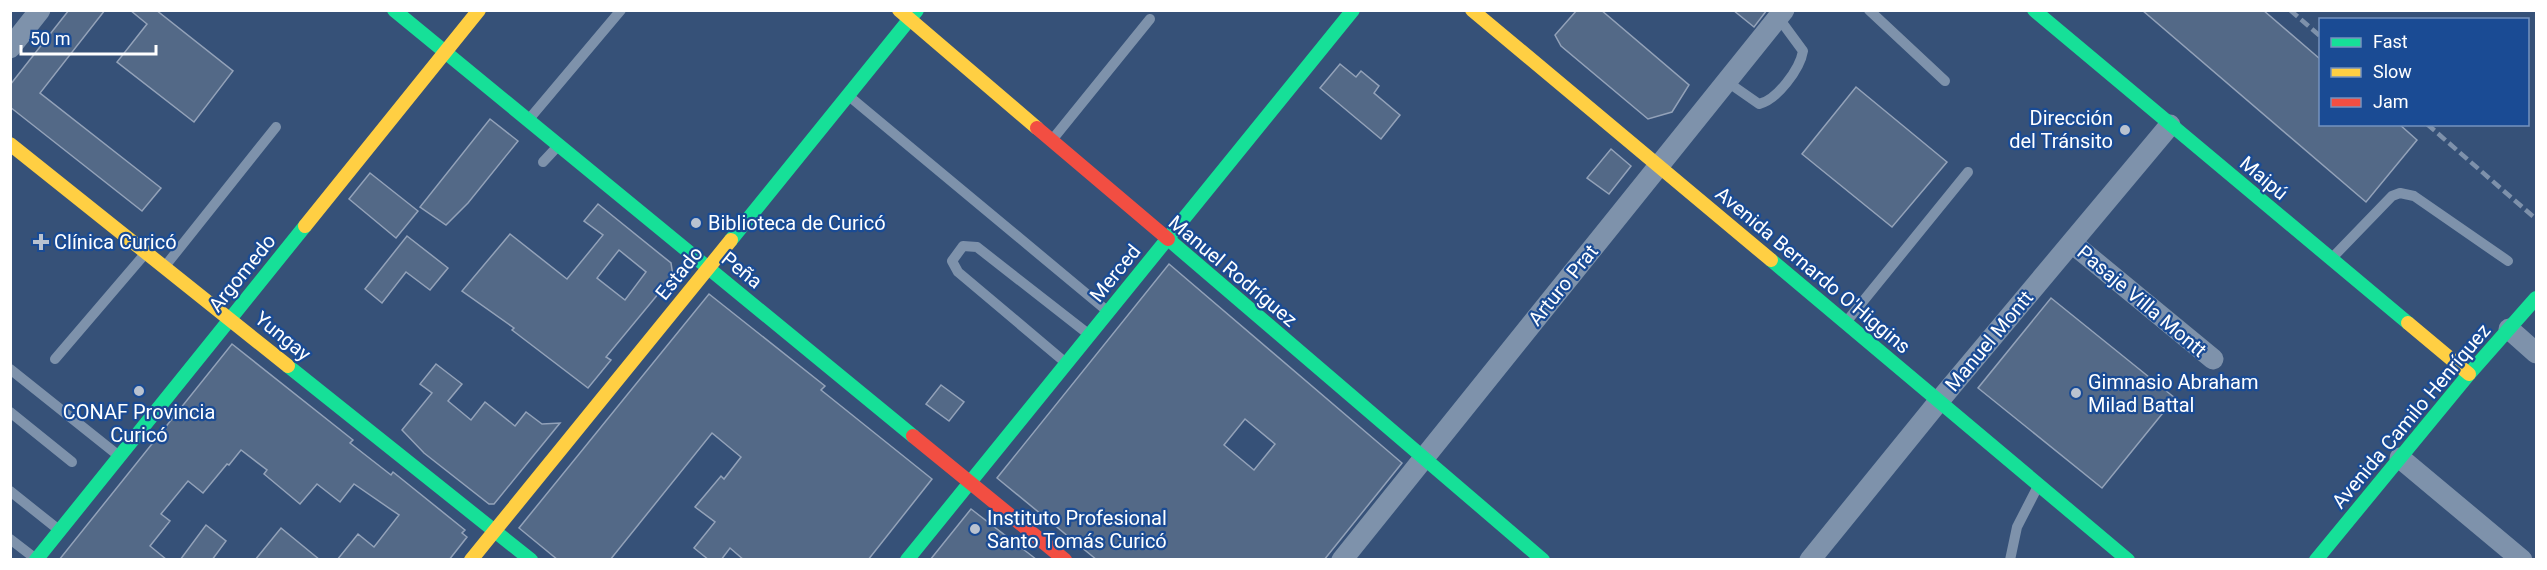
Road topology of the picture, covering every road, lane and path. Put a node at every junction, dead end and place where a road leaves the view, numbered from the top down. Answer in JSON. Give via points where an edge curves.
{"nodes":[{"id":1,"x":40,"y":10,"type":"edge"},
{"id":2,"x":394,"y":10,"type":"edge"},
{"id":3,"x":478,"y":10,"type":"edge"},
{"id":4,"x":621,"y":10,"type":"edge"},
{"id":5,"x":1353,"y":10,"type":"edge"},
{"id":6,"x":1472,"y":10,"type":"edge"},
{"id":7,"x":1869,"y":10,"type":"edge"},
{"id":8,"x":2034,"y":10,"type":"edge"},
{"id":9,"x":908,"y":14,"type":"edge"},
{"id":10,"x":1781,"y":14,"type":"edge"},
{"id":11,"x":1150,"y":19,"type":"dead end"},
{"id":12,"x":10,"y":48,"type":"edge"},
{"id":13,"x":445,"y":52,"type":"junction"},
{"id":14,"x":1726,"y":81,"type":"junction"},
{"id":15,"x":1945,"y":81,"type":"dead end"},
{"id":16,"x":848,"y":95,"type":"junction"},
{"id":17,"x":528,"y":120,"type":"junction"},
{"id":18,"x":2170,"y":125,"type":"junction"},
{"id":19,"x":276,"y":127,"type":"dead end"},
{"id":20,"x":1051,"y":141,"type":"junction"},
{"id":21,"x":10,"y":144,"type":"edge"},
{"id":22,"x":559,"y":145,"type":"junction"},
{"id":23,"x":543,"y":162,"type":"dead end"},
{"id":24,"x":1658,"y":166,"type":"junction"},
{"id":25,"x":1968,"y":172,"type":"dead end"},
{"id":26,"x":1167,"y":240,"type":"junction"},
{"id":27,"x":2072,"y":243,"type":"junction"},
{"id":28,"x":147,"y":252,"type":"junction"},
{"id":29,"x":2331,"y":260,"type":"junction"},
{"id":30,"x":2508,"y":261,"type":"dead end"},
{"id":31,"x":165,"y":267,"type":"junction"},
{"id":32,"x":708,"y":268,"type":"junction"},
{"id":33,"x":2536,"y":298,"type":"edge"},
{"id":34,"x":1108,"y":312,"type":"junction"},
{"id":35,"x":230,"y":319,"type":"junction"},
{"id":36,"x":1845,"y":323,"type":"junction"},
{"id":37,"x":2509,"y":328,"type":"junction"},
{"id":38,"x":1090,"y":335,"type":"junction"},
{"id":39,"x":2536,"y":353,"type":"edge"},
{"id":40,"x":55,"y":359,"type":"dead end"},
{"id":41,"x":2213,"y":359,"type":"dead end"},
{"id":42,"x":1066,"y":363,"type":"junction"},
{"id":43,"x":10,"y":369,"type":"edge"},
{"id":44,"x":2469,"y":374,"type":"junction"},
{"id":45,"x":1939,"y":401,"type":"junction"},
{"id":46,"x":10,"y":412,"type":"edge"},
{"id":47,"x":120,"y":456,"type":"junction"},
{"id":48,"x":1424,"y":458,"type":"junction"},
{"id":49,"x":2400,"y":458,"type":"junction"},
{"id":50,"x":72,"y":462,"type":"dead end"},
{"id":51,"x":970,"y":482,"type":"junction"},
{"id":52,"x":2039,"y":485,"type":"junction"},
{"id":53,"x":10,"y":490,"type":"edge"},
{"id":54,"x":60,"y":530,"type":"junction"},
{"id":55,"x":494,"y":530,"type":"junction"},
{"id":56,"x":10,"y":538,"type":"edge"},
{"id":57,"x":36,"y":559,"type":"edge"},
{"id":58,"x":471,"y":560,"type":"edge"},
{"id":59,"x":531,"y":560,"type":"edge"},
{"id":60,"x":907,"y":560,"type":"edge"},
{"id":61,"x":1065,"y":560,"type":"edge"},
{"id":62,"x":1342,"y":560,"type":"edge"},
{"id":63,"x":1544,"y":560,"type":"edge"},
{"id":64,"x":1810,"y":560,"type":"edge"},
{"id":65,"x":2010,"y":560,"type":"edge"},
{"id":66,"x":2128,"y":560,"type":"edge"},
{"id":67,"x":2316,"y":560,"type":"edge"},
{"id":68,"x":2522,"y":560,"type":"edge"}],
"edges":[{"from":1,"to":12,"type":"street"},
{"from":2,"to":13,"type":"street","name":"Peña"},
{"from":3,"to":13,"type":"street","name":"Argomedo"},
{"from":4,"to":17,"type":"lane"},
{"from":5,"to":26,"type":"street","name":"Merced"},
{"from":6,"to":24,"type":"street","name":"Avenida Bernardo O'Higgins"},
{"from":7,"to":15,"type":"lane"},
{"from":8,"to":18,"type":"street","name":"Maipú"},
{"from":9,"to":16,"type":"street","name":"Estado"},
{"from":9,"to":20,"type":"street","name":"Manuel Rodríguez"},
{"from":10,"to":14,"type":"street","name":"Arturo Prat"},
{"from":10,"to":14,"type":"lane","via":[[1803,51],[1801,63],[1770,102],[1759,104]]},
{"from":11,"to":20,"type":"lane"},
{"from":13,"to":17,"type":"street","name":"Peña"},
{"from":13,"to":35,"type":"street","name":"Argomedo"},
{"from":14,"to":24,"type":"street","name":"Arturo Prat"},
{"from":16,"to":32,"type":"street","name":"Estado"},
{"from":16,"to":34,"type":"lane"},
{"from":17,"to":22,"type":"street","name":"Peña"},
{"from":18,"to":27,"type":"street","name":"Manuel Montt"},
{"from":18,"to":29,"type":"street","name":"Maipú"},
{"from":19,"to":31,"type":"lane"},
{"from":20,"to":26,"type":"street","name":"Manuel Rodríguez"},
{"from":21,"to":28,"type":"street","name":"Yungay"},
{"from":22,"to":23,"type":"lane"},
{"from":22,"to":32,"type":"street","name":"Peña"},
{"from":24,"to":36,"type":"street","name":"Avenida Bernardo O'Higgins"},
{"from":24,"to":48,"type":"street","name":"Arturo Prat"},
{"from":25,"to":36,"type":"lane"},
{"from":26,"to":34,"type":"street","name":"Merced"},
{"from":26,"to":48,"type":"street","name":"Manuel Rodríguez"},
{"from":27,"to":41,"type":"street","name":"Pasaje Villa Montt"},
{"from":27,"to":45,"type":"street","name":"Manuel Montt"},
{"from":28,"to":31,"type":"street","name":"Yungay"},
{"from":28,"to":40,"type":"lane"},
{"from":29,"to":30,"type":"lane","via":[[2392,196],[2400,193],[2414,196]]},
{"from":29,"to":44,"type":"street","name":"Maipú"},
{"from":31,"to":35,"type":"street","name":"Yungay"},
{"from":32,"to":51,"type":"street","name":"Peña"},
{"from":32,"to":55,"type":"street","name":"Estado"},
{"from":33,"to":37,"type":"street","name":"Avenida Camilo Henríquez"},
{"from":34,"to":38,"type":"street","name":"Merced"},
{"from":35,"to":47,"type":"street","name":"Argomedo"},
{"from":35,"to":55,"type":"street","name":"Yungay","via":[[321,385]]},
{"from":36,"to":45,"type":"street","name":"Avenida Bernardo O'Higgins"},
{"from":37,"to":39,"type":"street"},
{"from":37,"to":44,"type":"street","name":"Avenida Camilo Henríquez"},
{"from":38,"to":42,"type":"street","name":"Merced"},
{"from":38,"to":42,"type":"lane","via":[[977,247],[963,246],[956,253],[952,261],[957,272]]},
{"from":42,"to":51,"type":"street","name":"Merced"},
{"from":43,"to":47,"type":"lane"},
{"from":44,"to":49,"type":"street","name":"Avenida Camilo Henríquez"},
{"from":45,"to":52,"type":"street","name":"Avenida Bernardo O'Higgins"},
{"from":45,"to":64,"type":"street","name":"Manuel Montt"},
{"from":46,"to":50,"type":"lane"},
{"from":47,"to":54,"type":"street","name":"Argomedo"},
{"from":48,"to":62,"type":"street","name":"Arturo Prat"},
{"from":48,"to":63,"type":"street","name":"Manuel Rodríguez"},
{"from":49,"to":67,"type":"street","name":"Avenida Camilo Henríquez"},
{"from":49,"to":68,"type":"street"},
{"from":51,"to":60,"type":"street","name":"Merced"},
{"from":51,"to":61,"type":"street","name":"Peña"},
{"from":52,"to":65,"type":"lane","via":[[2020,520]]},
{"from":52,"to":66,"type":"street","name":"Avenida Bernardo O'Higgins"},
{"from":53,"to":54,"type":"lane"},
{"from":54,"to":57,"type":"street","name":"Argomedo"},
{"from":55,"to":58,"type":"street","name":"Estado"},
{"from":55,"to":59,"type":"street","name":"Yungay"},
{"from":56,"to":57,"type":"lane"}]}
